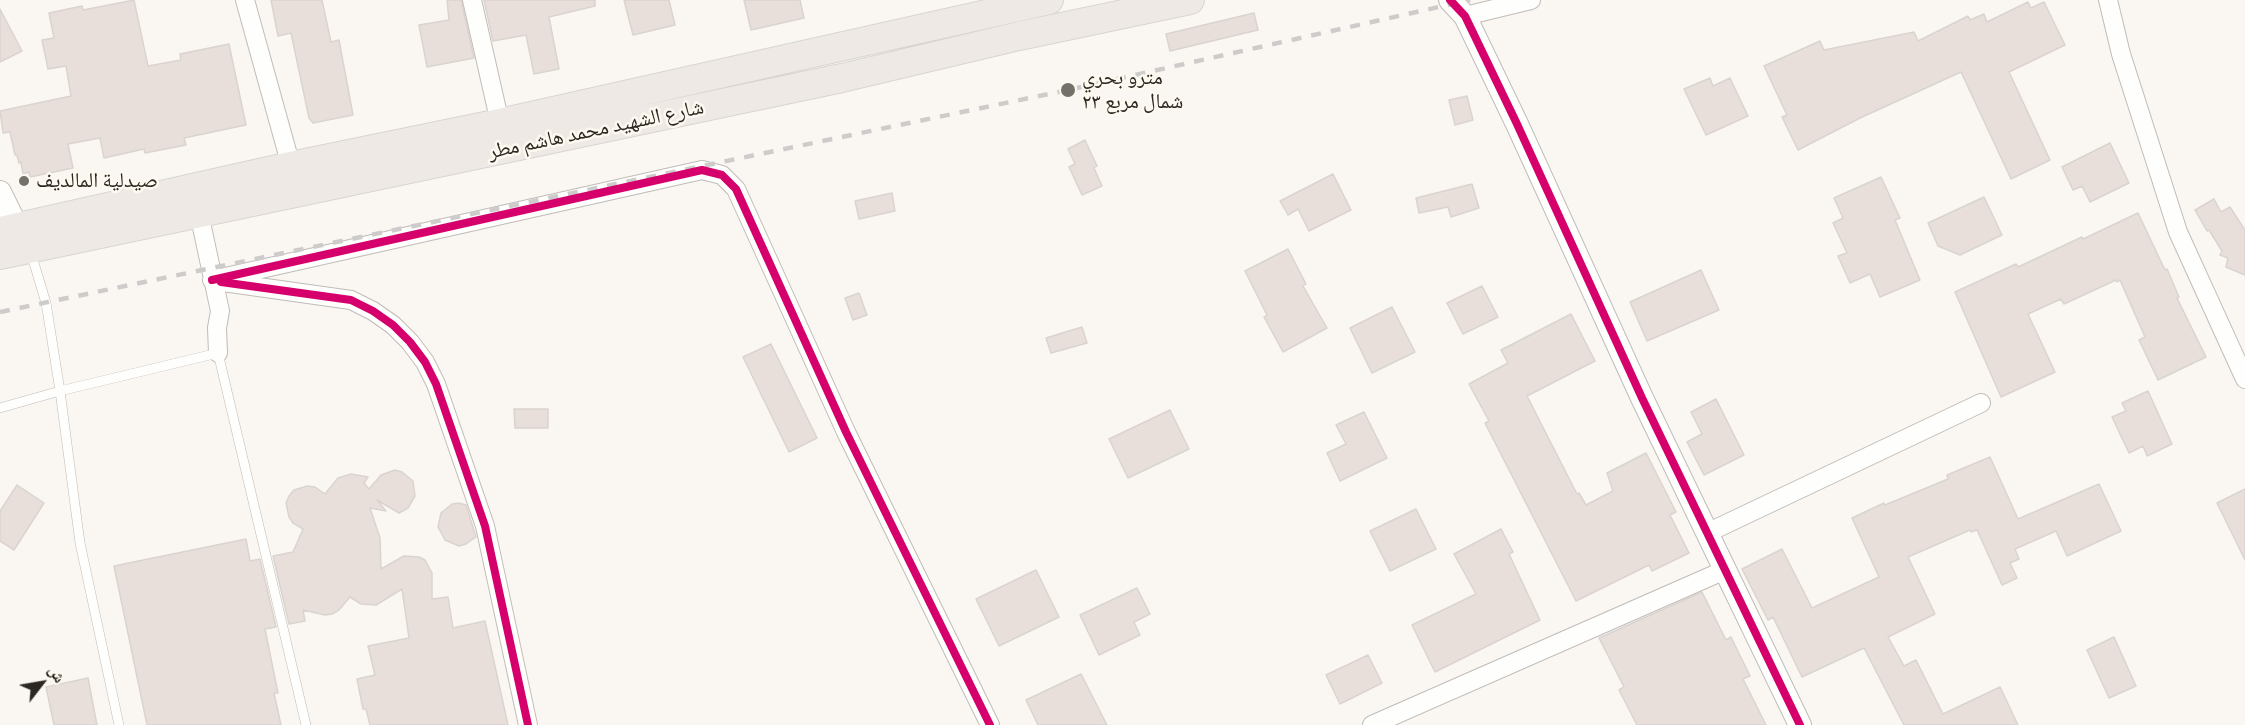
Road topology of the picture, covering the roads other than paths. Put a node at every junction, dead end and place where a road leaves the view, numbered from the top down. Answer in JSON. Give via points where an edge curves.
{"nodes":[{"id":1,"x":245,"y":0,"type":"edge"},
{"id":2,"x":472,"y":0,"type":"edge"},
{"id":3,"x":1190,"y":0,"type":"edge"},
{"id":4,"x":1531,"y":0,"type":"edge"},
{"id":5,"x":2108,"y":0,"type":"edge"},
{"id":6,"x":1043,"y":1,"type":"edge"},
{"id":7,"x":1458,"y":8,"type":"edge"},
{"id":8,"x":500,"y":123,"type":"junction"},
{"id":9,"x":291,"y":166,"type":"junction"},
{"id":10,"x":0,"y":192,"type":"edge"},
{"id":11,"x":196,"y":201,"type":"junction"},
{"id":12,"x":15,"y":236,"type":"edge"},
{"id":13,"x":0,"y":255,"type":"edge"},
{"id":14,"x":212,"y":280,"type":"junction"},
{"id":15,"x":218,"y":353,"type":"junction"},
{"id":16,"x":2245,"y":380,"type":"edge"},
{"id":17,"x":60,"y":391,"type":"junction"},
{"id":18,"x":1981,"y":403,"type":"dead end"},
{"id":19,"x":0,"y":408,"type":"edge"},
{"id":20,"x":1707,"y":533,"type":"junction"},
{"id":21,"x":1725,"y":570,"type":"junction"},
{"id":22,"x":119,"y":725,"type":"edge"},
{"id":23,"x":306,"y":725,"type":"edge"},
{"id":24,"x":528,"y":725,"type":"edge"},
{"id":25,"x":990,"y":725,"type":"edge"},
{"id":26,"x":1372,"y":725,"type":"edge"},
{"id":27,"x":1800,"y":725,"type":"edge"}],
"edges":[{"from":1,"to":9,"type":"street"},
{"from":2,"to":8,"type":"street"},
{"from":3,"to":11,"type":"main road","name":"شارع الشهيد محمد هاشم مطر","via":[[842,78]]},
{"from":4,"to":7,"type":"street"},
{"from":5,"to":16,"type":"street","via":[[2121,54],[2178,231]]},
{"from":6,"to":8,"type":"main road","name":"شارع الشهيد محمد هاشم مطر"},
{"from":7,"to":20,"type":"street","via":[[1517,124]]},
{"from":8,"to":9,"type":"main road","name":"شارع الشهيد محمد هاشم مطر"},
{"from":9,"to":11,"type":"main road","name":"شارع الشهيد محمد هاشم مطر"},
{"from":10,"to":12,"type":"street"},
{"from":11,"to":12,"type":"main road","name":"شارع الشهيد محمد هاشم مطر"},
{"from":11,"to":14,"type":"street"},
{"from":12,"to":13,"type":"main road","name":"شارع الشهيد محمد هاشم مطر"},
{"from":12,"to":17,"type":"lane","via":[[46,303]]},
{"from":14,"to":15,"type":"street","via":[[220,311]]},
{"from":14,"to":24,"type":"street","via":[[351,300],[393,325],[411,342],[436,384],[485,526]]},
{"from":14,"to":25,"type":"street","via":[[702,170],[722,175],[736,189],[837,412]]},
{"from":15,"to":17,"type":"lane"},
{"from":15,"to":23,"type":"lane"},
{"from":17,"to":19,"type":"lane"},
{"from":17,"to":22,"type":"lane","via":[[80,543]]},
{"from":18,"to":20,"type":"street"},
{"from":20,"to":21,"type":"street"},
{"from":21,"to":26,"type":"street"},
{"from":21,"to":27,"type":"street"}]}
